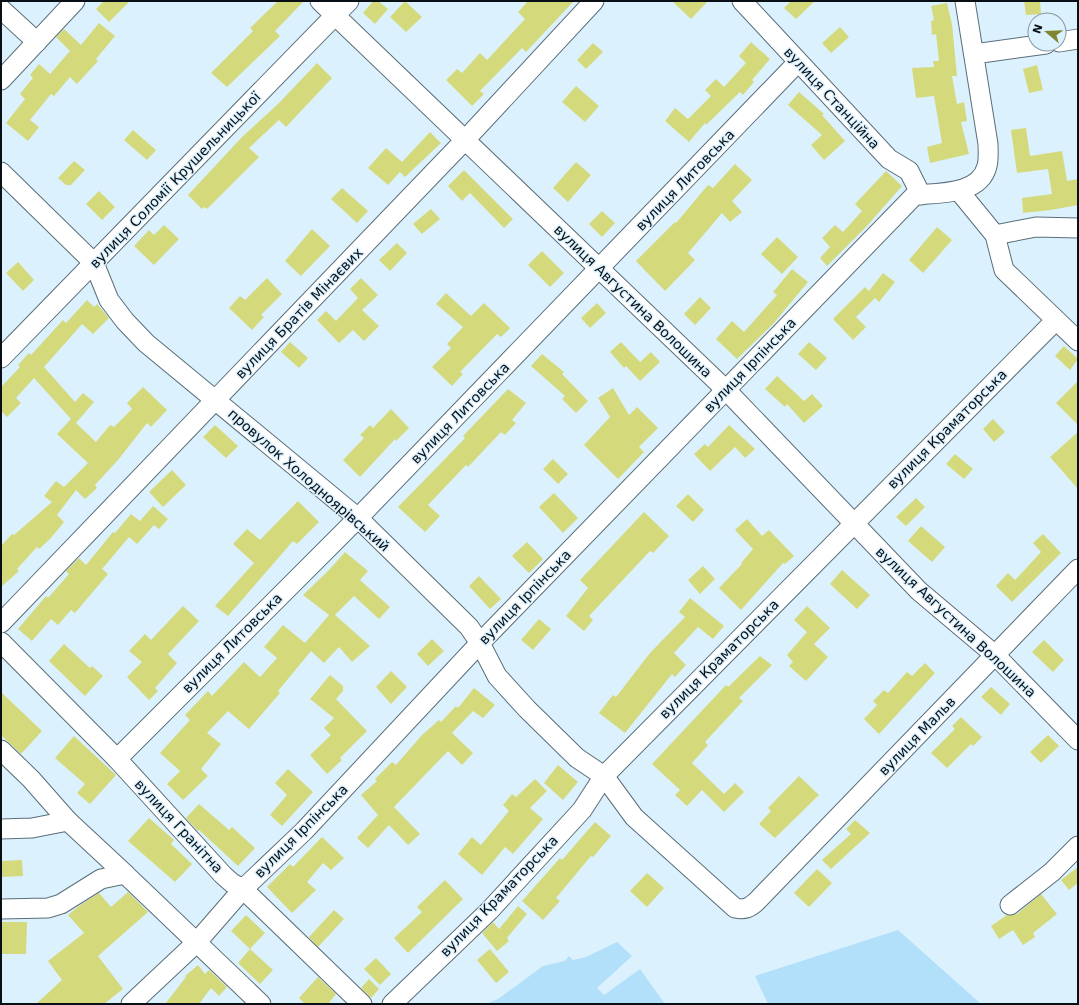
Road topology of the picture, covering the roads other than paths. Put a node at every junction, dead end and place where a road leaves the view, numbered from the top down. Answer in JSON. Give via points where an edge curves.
{"nodes":[{"id":1,"x":75,"y":1,"type":"edge"},
{"id":2,"x":320,"y":1,"type":"edge"},
{"id":3,"x":349,"y":1,"type":"edge"},
{"id":4,"x":594,"y":1,"type":"edge"},
{"id":5,"x":742,"y":1,"type":"edge"},
{"id":6,"x":965,"y":1,"type":"edge"},
{"id":7,"x":1,"y":9,"type":"edge"},
{"id":8,"x":335,"y":15,"type":"junction"},
{"id":9,"x":1078,"y":39,"type":"edge"},
{"id":10,"x":1067,"y":41,"type":"edge"},
{"id":11,"x":37,"y":42,"type":"junction"},
{"id":12,"x":1027,"y":47,"type":"edge"},
{"id":13,"x":974,"y":54,"type":"junction"},
{"id":14,"x":798,"y":62,"type":"junction"},
{"id":15,"x":1,"y":80,"type":"edge"},
{"id":16,"x":465,"y":140,"type":"junction"},
{"id":17,"x":1,"y":172,"type":"edge"},
{"id":18,"x":959,"y":191,"type":"junction"},
{"id":19,"x":921,"y":195,"type":"junction"},
{"id":20,"x":1078,"y":228,"type":"edge"},
{"id":21,"x":995,"y":235,"type":"junction"},
{"id":22,"x":94,"y":263,"type":"junction"},
{"id":23,"x":599,"y":268,"type":"junction"},
{"id":24,"x":1055,"y":321,"type":"junction"},
{"id":25,"x":1078,"y":341,"type":"edge"},
{"id":26,"x":1,"y":358,"type":"edge"},
{"id":27,"x":726,"y":390,"type":"junction"},
{"id":28,"x":216,"y":400,"type":"junction"},
{"id":29,"x":358,"y":518,"type":"junction"},
{"id":30,"x":854,"y":522,"type":"junction"},
{"id":31,"x":1078,"y":569,"type":"edge"},
{"id":32,"x":1,"y":623,"type":"edge"},
{"id":33,"x":1,"y":642,"type":"edge"},
{"id":34,"x":480,"y":643,"type":"junction"},
{"id":35,"x":995,"y":655,"type":"junction"},
{"id":36,"x":1078,"y":740,"type":"edge"},
{"id":37,"x":1,"y":750,"type":"edge"},
{"id":38,"x":117,"y":759,"type":"junction"},
{"id":39,"x":604,"y":776,"type":"junction"},
{"id":40,"x":68,"y":821,"type":"junction"},
{"id":41,"x":1,"y":829,"type":"edge"},
{"id":42,"x":1078,"y":846,"type":"edge"},
{"id":43,"x":125,"y":874,"type":"junction"},
{"id":44,"x":243,"y":889,"type":"junction"},
{"id":45,"x":756,"y":902,"type":"joint"},
{"id":46,"x":1010,"y":905,"type":"dead end"},
{"id":47,"x":1,"y":909,"type":"edge"},
{"id":48,"x":196,"y":942,"type":"junction"},
{"id":49,"x":131,"y":1004,"type":"edge"},
{"id":50,"x":261,"y":1004,"type":"edge"},
{"id":51,"x":362,"y":1004,"type":"edge"},
{"id":52,"x":392,"y":1004,"type":"edge"}],
"edges":[{"from":1,"to":11,"type":"street"},
{"from":2,"to":8,"type":"street","name":"вулиця Августина Волошина"},
{"from":3,"to":8,"type":"street","name":"вулиця Соломії Крушельницької"},
{"from":4,"to":16,"type":"street","name":"вулиця Братів Мінаєвих"},
{"from":5,"to":14,"type":"street","name":"вулиця Станційна"},
{"from":6,"to":13,"type":"street"},
{"from":7,"to":11,"type":"street"},
{"from":8,"to":16,"type":"street","name":"вулиця Августина Волошина"},
{"from":8,"to":22,"type":"street","name":"вулиця Соломії Крушельницької"},
{"from":9,"to":10,"type":"street"},
{"from":11,"to":15,"type":"street"},
{"from":12,"to":13,"type":"street"},
{"from":13,"to":18,"type":"street","via":[[988,144],[987,167],[977,183]]},
{"from":14,"to":19,"type":"street","name":"вулиця Станційна","via":[[889,159],[909,171]]},
{"from":14,"to":23,"type":"street","name":"вулиця Литовська"},
{"from":16,"to":23,"type":"street","name":"вулиця Августина Волошина"},
{"from":16,"to":28,"type":"street","name":"вулиця Братів Мінаєвих"},
{"from":17,"to":22,"type":"street","name":"провулок Холодноярівський"},
{"from":18,"to":19,"type":"street"},
{"from":18,"to":21,"type":"street"},
{"from":19,"to":27,"type":"street","name":"вулиця Ірпінська","via":[[915,195]]},
{"from":20,"to":21,"type":"street","via":[[1036,227]]},
{"from":21,"to":24,"type":"street","via":[[1004,270]]},
{"from":22,"to":26,"type":"street","name":"вулиця Соломії Крушельницької"},
{"from":22,"to":28,"type":"street","name":"провулок Холодноярівський","via":[[109,300],[125,321],[146,343]]},
{"from":23,"to":27,"type":"street","name":"вулиця Августина Волошина"},
{"from":23,"to":29,"type":"street","name":"вулиця Литовська"},
{"from":24,"to":25,"type":"street"},
{"from":24,"to":30,"type":"street","name":"вулиця Краматорська"},
{"from":27,"to":30,"type":"street","name":"вулиця Августина Волошина"},
{"from":27,"to":34,"type":"street","name":"вулиця Ірпінська"},
{"from":28,"to":29,"type":"street","name":"провулок Холодноярівський"},
{"from":28,"to":32,"type":"street","name":"вулиця Братів Мінаєвих"},
{"from":29,"to":34,"type":"street","name":"провулок Холодноярівський","via":[[469,626]]},
{"from":29,"to":38,"type":"street","name":"вулиця Литовська"},
{"from":30,"to":35,"type":"street","name":"вулиця Августина Волошина","via":[[919,591]]},
{"from":30,"to":39,"type":"street","name":"вулиця Краматорська"},
{"from":31,"to":35,"type":"street","name":"вулиця Мальв"},
{"from":33,"to":38,"type":"street","name":"вулиця Гранітна"},
{"from":34,"to":39,"type":"street","name":"провулок Холодноярівський","via":[[497,676],[527,709],[577,758]]},
{"from":34,"to":44,"type":"street","name":"вулиця Ірпінська","via":[[304,831]]},
{"from":35,"to":36,"type":"street","name":"вулиця Августина Волошина"},
{"from":35,"to":45,"type":"street","name":"вулиця Мальв"},
{"from":37,"to":40,"type":"street"},
{"from":38,"to":44,"type":"street","name":"вулиця Гранітна","via":[[224,875]]},
{"from":39,"to":45,"type":"street","name":"провулок Холодноярівський","via":[[634,817],[729,904],[742,909],[749,908]]},
{"from":39,"to":52,"type":"street","name":"вулиця Краматорська","via":[[582,810],[489,911]]},
{"from":40,"to":41,"type":"street","via":[[32,828]]},
{"from":40,"to":43,"type":"street"},
{"from":42,"to":46,"type":"street","via":[[1052,872]]},
{"from":43,"to":47,"type":"street","via":[[101,879],[61,904],[48,908]]},
{"from":43,"to":48,"type":"street"},
{"from":44,"to":48,"type":"street","name":"вулиця Ірпінська"},
{"from":44,"to":51,"type":"street","name":"вулиця Гранітна"},
{"from":48,"to":49,"type":"street","name":"вулиця Ірпінська"},
{"from":48,"to":50,"type":"street"}]}
